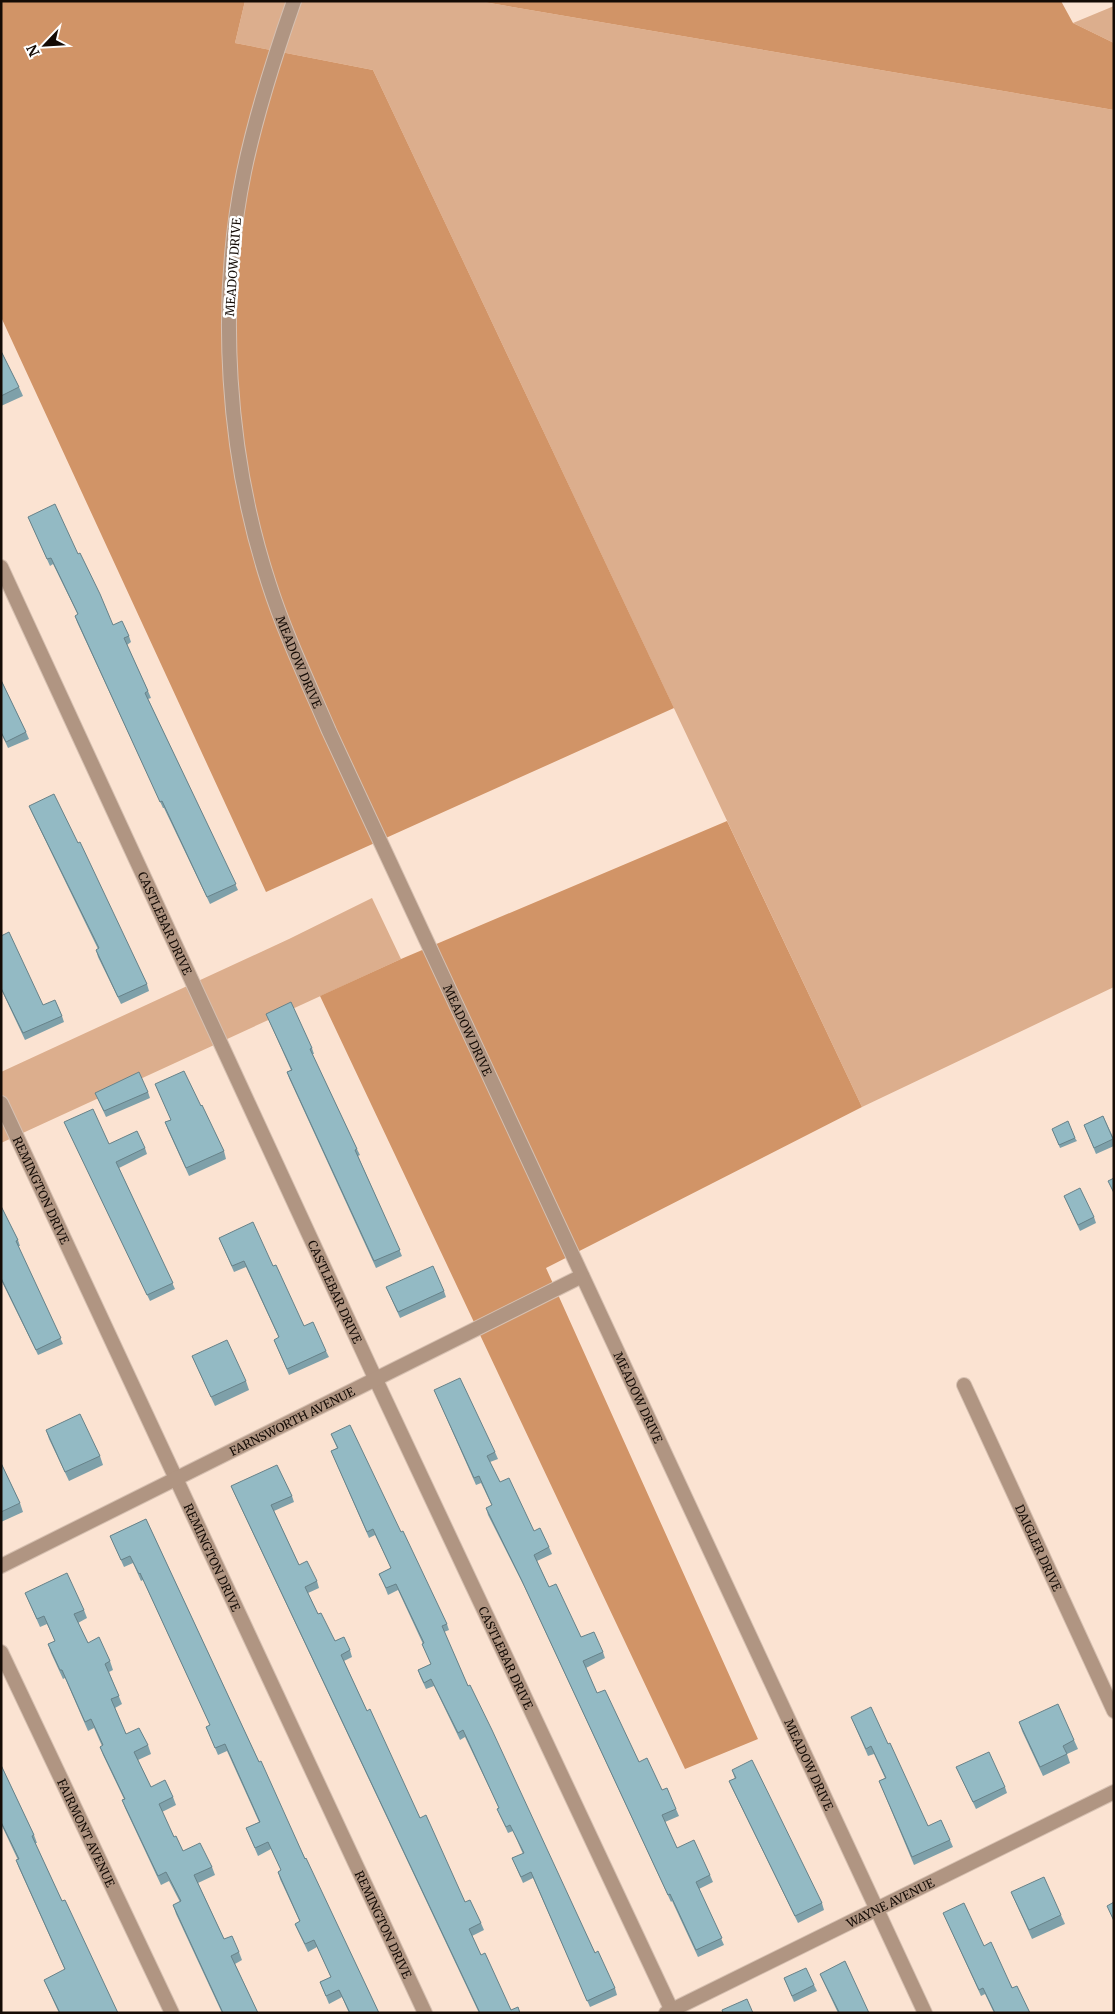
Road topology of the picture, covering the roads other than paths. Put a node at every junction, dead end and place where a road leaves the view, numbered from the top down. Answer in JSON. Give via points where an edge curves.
{"nodes":[{"id":1,"x":294,"y":1,"type":"edge"},
{"id":2,"x":1,"y":567,"type":"edge"},
{"id":3,"x":1,"y":1103,"type":"edge"},
{"id":4,"x":582,"y":1276,"type":"junction"},
{"id":5,"x":376,"y":1380,"type":"junction"},
{"id":6,"x":964,"y":1385,"type":"dead end"},
{"id":7,"x":177,"y":1479,"type":"junction"},
{"id":8,"x":1,"y":1566,"type":"edge"},
{"id":9,"x":1,"y":1652,"type":"edge"},
{"id":10,"x":1114,"y":1711,"type":"edge"},
{"id":11,"x":1114,"y":1792,"type":"edge"},
{"id":12,"x":877,"y":1910,"type":"junction"},
{"id":13,"x":670,"y":2012,"type":"edge"},
{"id":14,"x":172,"y":2013,"type":"edge"},
{"id":15,"x":425,"y":2013,"type":"edge"},
{"id":16,"x":925,"y":2013,"type":"edge"}],
"edges":[{"from":1,"to":4,"type":"street","name":"MEADOW DRIVE","via":[[256,120],[232,254],[229,319],[232,403],[249,512],[268,583],[291,645]]},
{"from":2,"to":5,"type":"street","name":"CASTLEBAR DRIVE"},
{"from":3,"to":7,"type":"street","name":"REMINGTON DRIVE"},
{"from":4,"to":5,"type":"street","name":"FARNSWORTH AVENUE"},
{"from":4,"to":12,"type":"street","name":"MEADOW DRIVE"},
{"from":5,"to":7,"type":"street","name":"FARNSWORTH AVENUE"},
{"from":5,"to":13,"type":"street","name":"CASTLEBAR DRIVE"},
{"from":6,"to":10,"type":"street","name":"DAIGLER DRIVE"},
{"from":7,"to":8,"type":"street","name":"FARNSWORTH AVENUE"},
{"from":7,"to":15,"type":"street","name":"REMINGTON DRIVE"},
{"from":9,"to":14,"type":"street","name":"FAIRMONT AVENUE"},
{"from":11,"to":12,"type":"street","name":"WAYNE AVENUE"},
{"from":12,"to":13,"type":"street","name":"WAYNE AVENUE"},
{"from":12,"to":16,"type":"street","name":"MEADOW DRIVE"}]}
